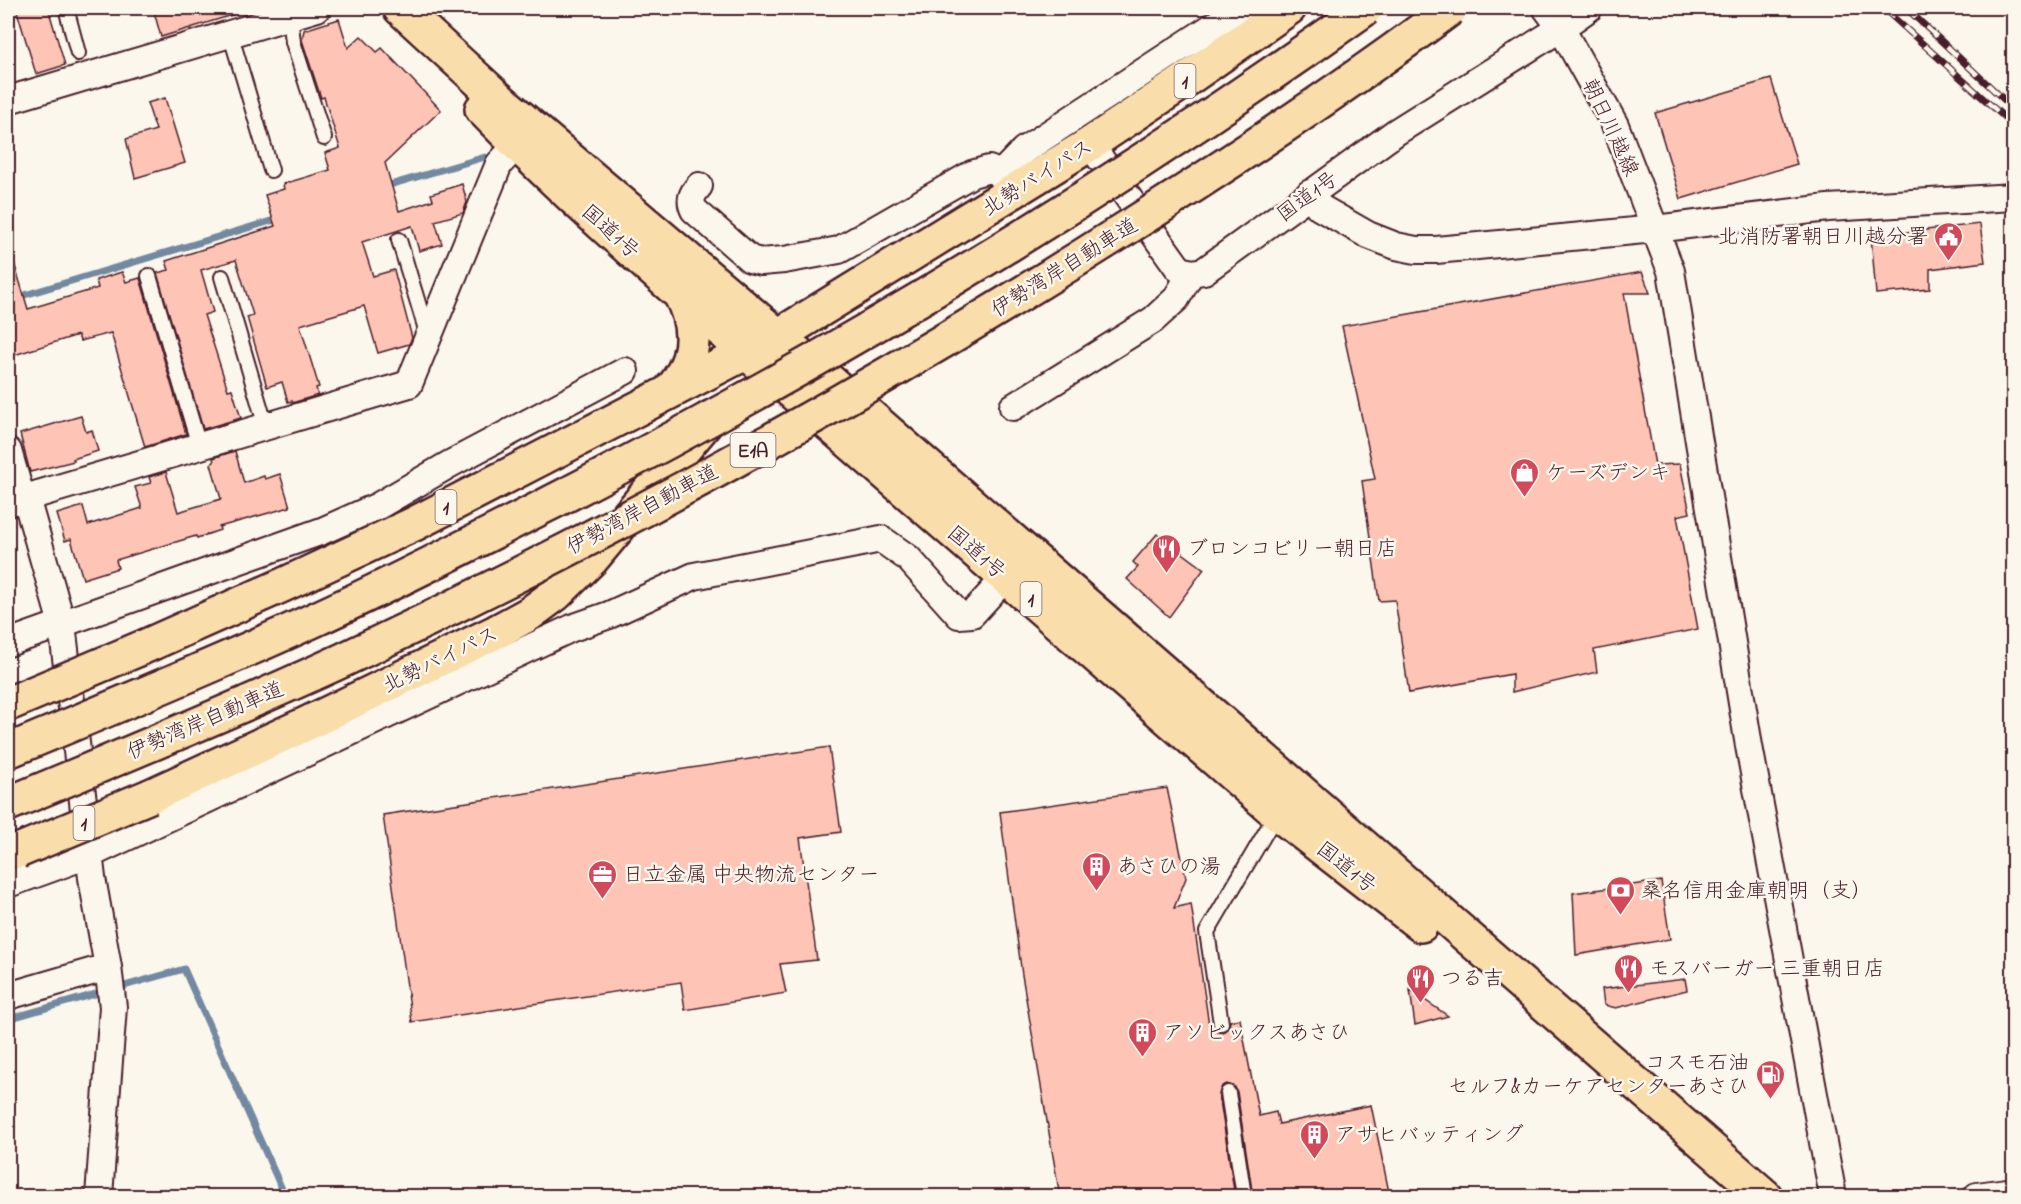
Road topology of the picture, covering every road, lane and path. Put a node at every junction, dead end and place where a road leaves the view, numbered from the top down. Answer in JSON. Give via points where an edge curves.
{"nodes":[{"id":1,"x":66,"y":8,"type":"edge"},
{"id":2,"x":317,"y":8,"type":"edge"},
{"id":3,"x":377,"y":8,"type":"edge"},
{"id":4,"x":400,"y":8,"type":"edge"},
{"id":5,"x":1366,"y":8,"type":"edge"},
{"id":6,"x":1451,"y":8,"type":"edge"},
{"id":7,"x":1546,"y":8,"type":"edge"},
{"id":8,"x":1588,"y":8,"type":"edge"},
{"id":9,"x":1227,"y":11,"type":"edge"},
{"id":10,"x":1284,"y":11,"type":"edge"},
{"id":11,"x":290,"y":16,"type":"junction"},
{"id":12,"x":1561,"y":28,"type":"junction"},
{"id":13,"x":230,"y":33,"type":"junction"},
{"id":14,"x":78,"y":53,"type":"dead end"},
{"id":15,"x":8,"y":100,"type":"edge"},
{"id":16,"x":324,"y":138,"type":"dead end"},
{"id":17,"x":1090,"y":144,"type":"junction"},
{"id":18,"x":517,"y":145,"type":"junction"},
{"id":19,"x":271,"y":170,"type":"dead end"},
{"id":20,"x":1004,"y":185,"type":"junction"},
{"id":21,"x":699,"y":186,"type":"dead end"},
{"id":22,"x":1310,"y":193,"type":"junction"},
{"id":23,"x":2013,"y":197,"type":"edge"},
{"id":24,"x":1655,"y":229,"type":"junction"},
{"id":25,"x":399,"y":240,"type":"dead end"},
{"id":26,"x":1191,"y":273,"type":"junction"},
{"id":27,"x":149,"y":276,"type":"dead end"},
{"id":28,"x":222,"y":277,"type":"dead end"},
{"id":29,"x":680,"y":294,"type":"junction"},
{"id":30,"x":778,"y":336,"type":"junction"},
{"id":31,"x":429,"y":338,"type":"junction"},
{"id":32,"x":752,"y":357,"type":"junction"},
{"id":33,"x":625,"y":371,"type":"dead end"},
{"id":34,"x":666,"y":394,"type":"junction"},
{"id":35,"x":1013,"y":408,"type":"dead end"},
{"id":36,"x":266,"y":426,"type":"junction"},
{"id":37,"x":494,"y":442,"type":"junction"},
{"id":38,"x":200,"y":446,"type":"junction"},
{"id":39,"x":8,"y":451,"type":"edge"},
{"id":40,"x":511,"y":474,"type":"junction"},
{"id":41,"x":18,"y":500,"type":"edge"},
{"id":42,"x":1006,"y":577,"type":"junction"},
{"id":43,"x":556,"y":594,"type":"junction"},
{"id":44,"x":62,"y":624,"type":"junction"},
{"id":45,"x":572,"y":628,"type":"junction"},
{"id":46,"x":8,"y":643,"type":"edge"},
{"id":47,"x":8,"y":704,"type":"edge"},
{"id":48,"x":8,"y":750,"type":"edge"},
{"id":49,"x":8,"y":804,"type":"edge"},
{"id":50,"x":1277,"y":813,"type":"junction"},
{"id":51,"x":13,"y":853,"type":"edge"},
{"id":52,"x":91,"y":854,"type":"junction"},
{"id":53,"x":8,"y":884,"type":"edge"},
{"id":54,"x":109,"y":972,"type":"junction"},
{"id":55,"x":8,"y":996,"type":"edge"},
{"id":56,"x":1221,"y":1023,"type":"dead end"},
{"id":57,"x":1228,"y":1093,"type":"dead end"},
{"id":58,"x":1716,"y":1155,"type":"junction"},
{"id":59,"x":2013,"y":1191,"type":"edge"},
{"id":60,"x":99,"y":1197,"type":"edge"},
{"id":61,"x":1244,"y":1197,"type":"edge"},
{"id":62,"x":1765,"y":1197,"type":"edge"},
{"id":63,"x":1833,"y":1197,"type":"edge"},
{"id":64,"x":1977,"y":1197,"type":"edge"}],
"edges":[{"from":1,"to":14,"type":"lane"},
{"from":2,"to":11,"type":"street"},
{"from":3,"to":18,"type":"highway","name":"国道1号","number":"1"},
{"from":4,"to":30,"type":"highway","name":"国道1号","number":"1","via":[[499,99]]},
{"from":5,"to":48,"type":"highway","number":"E1A","bridge":true,"via":[[1147,159],[1000,252],[670,441],[319,618]]},
{"from":6,"to":49,"type":"highway","name":"伊勢湾岸自動車道","number":"E1A","bridge":true,"via":[[1319,102],[1041,283],[700,480],[343,660]]},
{"from":7,"to":12,"type":"street"},
{"from":8,"to":12,"type":"street","name":"国道1号"},
{"from":9,"to":20,"type":"street","number":"1","via":[[1024,150]]},
{"from":10,"to":17,"type":"highway","name":"北勢バイパス","number":"1"},
{"from":11,"to":13,"type":"street"},
{"from":11,"to":16,"type":"lane","via":[[292,42]]},
{"from":12,"to":22,"type":"street","name":"国道1号","via":[[1396,132]]},
{"from":12,"to":24,"type":"street","name":"朝日川越線","via":[[1615,126]]},
{"from":13,"to":15,"type":"street"},
{"from":13,"to":19,"type":"lane"},
{"from":17,"to":20,"type":"highway","name":"北勢バイパス","number":"1"},
{"from":17,"to":26,"type":"street","via":[[1170,259],[1179,269]]},
{"from":18,"to":29,"type":"highway","name":"国道1号","number":"1"},
{"from":18,"to":31,"type":"street","via":[[499,164]]},
{"from":20,"to":21,"type":"street","via":[[988,169],[972,174],[839,250],[761,262],[750,259],[694,210],[692,193]]},
{"from":20,"to":30,"type":"highway","name":"北勢バイパス","number":"1"},
{"from":22,"to":24,"type":"street","via":[[1319,207],[1368,235],[1416,250]]},
{"from":22,"to":26,"type":"street","name":"国道1号","via":[[1215,264]]},
{"from":23,"to":24,"type":"street","via":[[1828,208]]},
{"from":24,"to":63,"type":"street","name":"朝日川越線","via":[[1671,271],[1749,746]]},
{"from":25,"to":31,"type":"lane"},
{"from":26,"to":35,"type":"street","via":[[1176,300],[1152,320]]},
{"from":27,"to":38,"type":"lane"},
{"from":28,"to":36,"type":"lane"},
{"from":29,"to":32,"type":"highway","name":"国道1号","number":"1"},
{"from":29,"to":34,"type":"highway","via":[[691,325],[691,353],[687,368]]},
{"from":30,"to":32,"type":"highway","name":"北勢バイパス","number":"1"},
{"from":30,"to":58,"type":"highway","name":"国道1号","number":"1"},
{"from":31,"to":36,"type":"street","via":[[409,384]]},
{"from":32,"to":34,"type":"highway","name":"北勢バイパス","number":"1"},
{"from":32,"to":42,"type":"highway","name":"国道1号","number":"1"},
{"from":32,"to":43,"type":"highway","name":"北勢バイパス","number":"1","via":[[592,559]]},
{"from":33,"to":37,"type":"street"},
{"from":34,"to":40,"type":"highway","name":"北勢バイパス","number":"1"},
{"from":36,"to":38,"type":"street"},
{"from":37,"to":40,"type":"street"},
{"from":37,"to":44,"type":"street","via":[[378,506],[322,531]]},
{"from":38,"to":41,"type":"street"},
{"from":39,"to":41,"type":"street"},
{"from":40,"to":47,"type":"highway","name":"北勢バイパス","number":"1","bridge":true,"via":[[333,562]]},
{"from":41,"to":44,"type":"street"},
{"from":42,"to":45,"type":"street","via":[[972,614],[959,615],[908,558],[881,538],[694,576]]},
{"from":42,"to":50,"type":"highway","name":"国道1号","number":"1"},
{"from":43,"to":45,"type":"street"},
{"from":43,"to":51,"type":"highway","name":"北勢バイパス","number":"1","bridge":true,"via":[[496,632],[306,724],[150,796]]},
{"from":44,"to":46,"type":"street"},
{"from":44,"to":52,"type":"street"},
{"from":45,"to":52,"type":"street","number":"1"},
{"from":50,"to":56,"type":"lane","via":[[1207,932]]},
{"from":50,"to":58,"type":"highway","name":"国道1号","number":"1"},
{"from":52,"to":53,"type":"street","number":"1"},
{"from":52,"to":54,"type":"street"},
{"from":54,"to":55,"type":"street"},
{"from":54,"to":60,"type":"street","via":[[113,1007]]},
{"from":57,"to":61,"type":"lane"},
{"from":58,"to":62,"type":"highway","name":"国道1号","number":"1"},
{"from":59,"to":64,"type":"street"}]}
